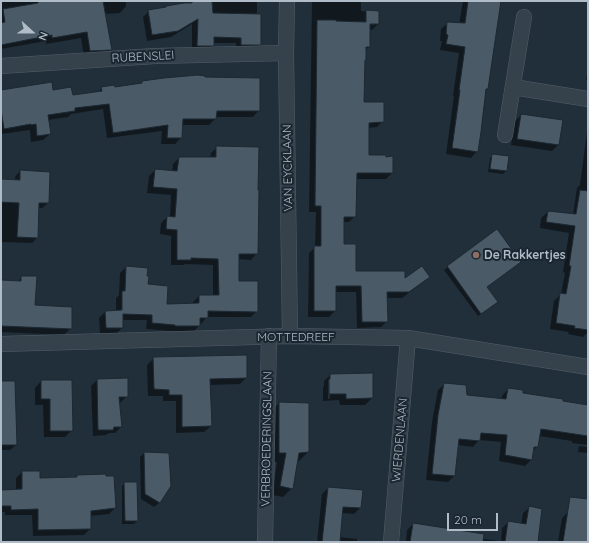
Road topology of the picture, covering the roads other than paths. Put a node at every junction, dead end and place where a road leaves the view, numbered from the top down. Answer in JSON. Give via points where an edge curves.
{"nodes":[{"id":1,"x":287,"y":1,"type":"edge"},
{"id":2,"x":524,"y":17,"type":"dead end"},
{"id":3,"x":286,"y":53,"type":"junction"},
{"id":4,"x":1,"y":66,"type":"edge"},
{"id":5,"x":513,"y":87,"type":"junction"},
{"id":6,"x":588,"y":99,"type":"edge"},
{"id":7,"x":505,"y":135,"type":"dead end"},
{"id":8,"x":269,"y":336,"type":"junction"},
{"id":9,"x":290,"y":336,"type":"junction"},
{"id":10,"x":408,"y":338,"type":"junction"},
{"id":11,"x":1,"y":344,"type":"edge"},
{"id":12,"x":588,"y":367,"type":"edge"},
{"id":13,"x":265,"y":542,"type":"edge"},
{"id":14,"x":391,"y":542,"type":"edge"}],
"edges":[{"from":1,"to":3,"type":"street","name":"VAN EYCKLAAN"},
{"from":2,"to":5,"type":"street"},
{"from":3,"to":4,"type":"street","name":"RUBENSLEI","via":[[155,56]]},
{"from":3,"to":9,"type":"street","name":"VAN EYCKLAAN"},
{"from":5,"to":6,"type":"street"},
{"from":5,"to":7,"type":"street"},
{"from":8,"to":9,"type":"street","name":"MOTTEDREEF"},
{"from":8,"to":11,"type":"street","name":"MOTTEDREEF"},
{"from":8,"to":13,"type":"street","name":"VERBROEDERINGSLAAN"},
{"from":9,"to":10,"type":"street","name":"MOTTEDREEF"},
{"from":10,"to":12,"type":"street","name":"MOTTEDREEF"},
{"from":10,"to":14,"type":"street","name":"WIERDENLAAN"}]}
